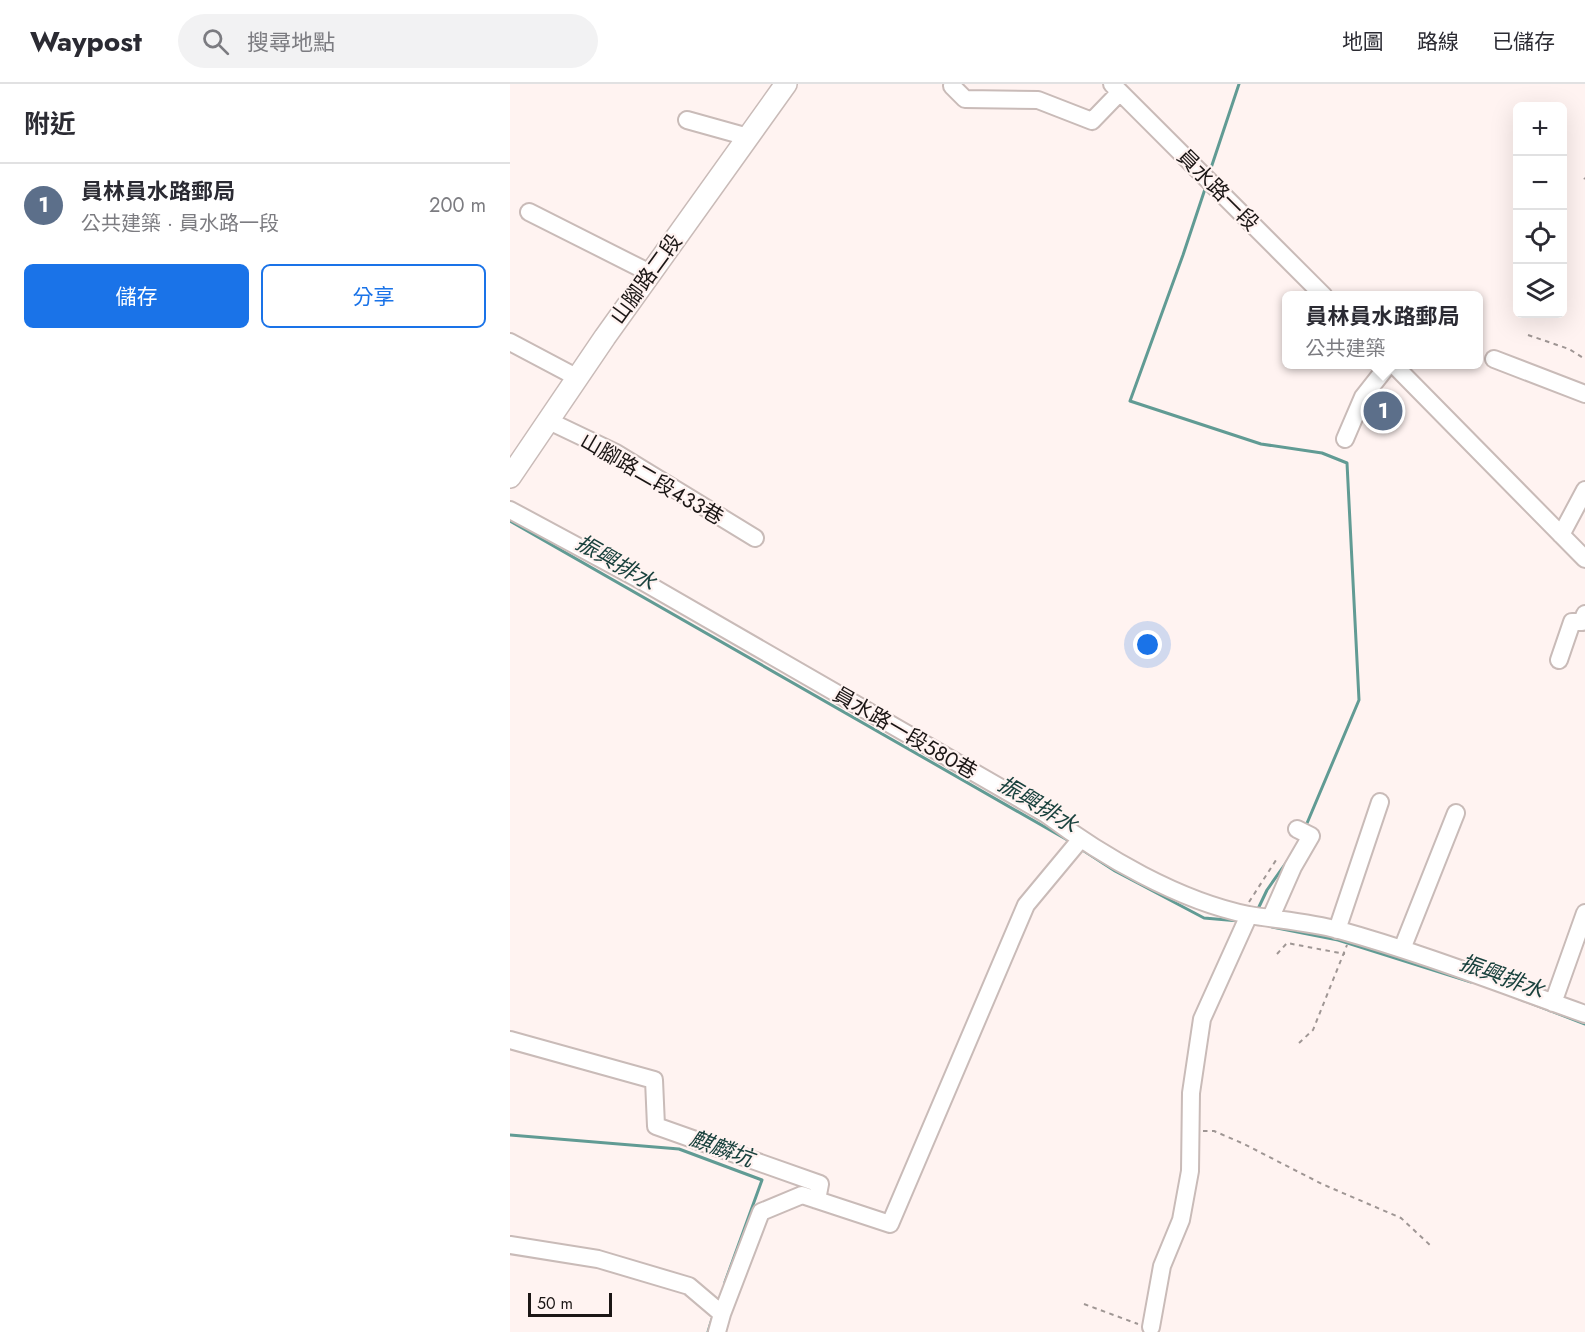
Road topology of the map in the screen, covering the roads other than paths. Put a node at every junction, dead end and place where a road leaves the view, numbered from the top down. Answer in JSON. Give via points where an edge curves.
{"nodes":[{"id":1,"x":786,"y":84,"type":"edge"},
{"id":2,"x":952,"y":86,"type":"dead end"},
{"id":3,"x":1116,"y":88,"type":"edge"},
{"id":4,"x":687,"y":120,"type":"dead end"},
{"id":5,"x":748,"y":137,"type":"junction"},
{"id":6,"x":529,"y":212,"type":"dead end"},
{"id":7,"x":650,"y":273,"type":"junction"},
{"id":8,"x":1319,"y":291,"type":"edge"},
{"id":9,"x":510,"y":342,"type":"edge"},
{"id":10,"x":1494,"y":359,"type":"dead end"},
{"id":11,"x":1387,"y":369,"type":"edge"},
{"id":12,"x":1396,"y":369,"type":"edge"},
{"id":13,"x":578,"y":378,"type":"junction"},
{"id":14,"x":1585,"y":394,"type":"edge"},
{"id":15,"x":549,"y":422,"type":"junction"},
{"id":16,"x":1345,"y":439,"type":"dead end"},
{"id":17,"x":510,"y":477,"type":"edge"},
{"id":18,"x":1585,"y":490,"type":"edge"},
{"id":19,"x":510,"y":510,"type":"edge"},
{"id":20,"x":1561,"y":535,"type":"junction"},
{"id":21,"x":755,"y":538,"type":"dead end"},
{"id":22,"x":1585,"y":559,"type":"edge"},
{"id":23,"x":1585,"y":614,"type":"edge"},
{"id":24,"x":1559,"y":660,"type":"dead end"},
{"id":25,"x":1380,"y":802,"type":"dead end"},
{"id":26,"x":1456,"y":813,"type":"dead end"},
{"id":27,"x":1304,"y":833,"type":"dead end"},
{"id":28,"x":1080,"y":840,"type":"junction"},
{"id":29,"x":1585,"y":913,"type":"edge"},
{"id":30,"x":1246,"y":914,"type":"junction"},
{"id":31,"x":1271,"y":917,"type":"junction"},
{"id":32,"x":1337,"y":930,"type":"junction"},
{"id":33,"x":1402,"y":949,"type":"junction"},
{"id":34,"x":1553,"y":1003,"type":"junction"},
{"id":35,"x":1585,"y":1014,"type":"edge"},
{"id":36,"x":510,"y":1040,"type":"edge"},
{"id":37,"x":817,"y":1200,"type":"junction"},
{"id":38,"x":510,"y":1245,"type":"edge"},
{"id":39,"x":722,"y":1314,"type":"junction"},
{"id":40,"x":1150,"y":1327,"type":"road end"},
{"id":41,"x":717,"y":1332,"type":"edge"}],
"edges":[{"from":1,"to":5,"type":"main road","name":"山腳路二段"},
{"from":2,"to":3,"type":"street","via":[[965,99],[1038,100],[1092,121]]},
{"from":3,"to":8,"type":"street","name":"員水路一段"},
{"from":4,"to":5,"type":"street"},
{"from":5,"to":7,"type":"main road","name":"山腳路二段"},
{"from":6,"to":7,"type":"street"},
{"from":7,"to":13,"type":"main road","name":"山腳路二段"},
{"from":9,"to":13,"type":"street"},
{"from":10,"to":14,"type":"street"},
{"from":11,"to":16,"type":"street","via":[[1363,397]]},
{"from":12,"to":20,"type":"street"},
{"from":13,"to":15,"type":"main road","name":"山腳路二段"},
{"from":15,"to":17,"type":"main road","name":"山腳路二段"},
{"from":15,"to":21,"type":"street","name":"山腳路二段433巷","via":[[616,453]]},
{"from":18,"to":20,"type":"street"},
{"from":19,"to":28,"type":"street","name":"員水路一段580巷","via":[[642,581],[1046,814]]},
{"from":20,"to":22,"type":"street"},
{"from":23,"to":24,"type":"street","via":[[1582,622],[1572,622]]},
{"from":25,"to":32,"type":"street"},
{"from":26,"to":33,"type":"street"},
{"from":27,"to":31,"type":"street"},
{"from":28,"to":30,"type":"street","name":"員水路一段580巷","via":[[1176,891]]},
{"from":28,"to":37,"type":"street","via":[[1026,905],[890,1224]]},
{"from":29,"to":34,"type":"street"},
{"from":30,"to":31,"type":"street","name":"員水路一段580巷"},
{"from":30,"to":40,"type":"street","via":[[1202,1019],[1191,1093],[1190,1171],[1182,1220],[1162,1266]]},
{"from":31,"to":32,"type":"street","name":"員水路一段580巷"},
{"from":32,"to":33,"type":"street","name":"員水路一段580巷"},
{"from":33,"to":34,"type":"street","name":"員水路一段580巷"},
{"from":34,"to":35,"type":"street","name":"員水路一段580巷"},
{"from":36,"to":37,"type":"street","via":[[654,1080],[656,1126],[820,1184]]},
{"from":37,"to":39,"type":"street","via":[[802,1195],[761,1212]]},
{"from":38,"to":39,"type":"street","via":[[598,1259],[688,1287]]},
{"from":39,"to":41,"type":"street"}]}
